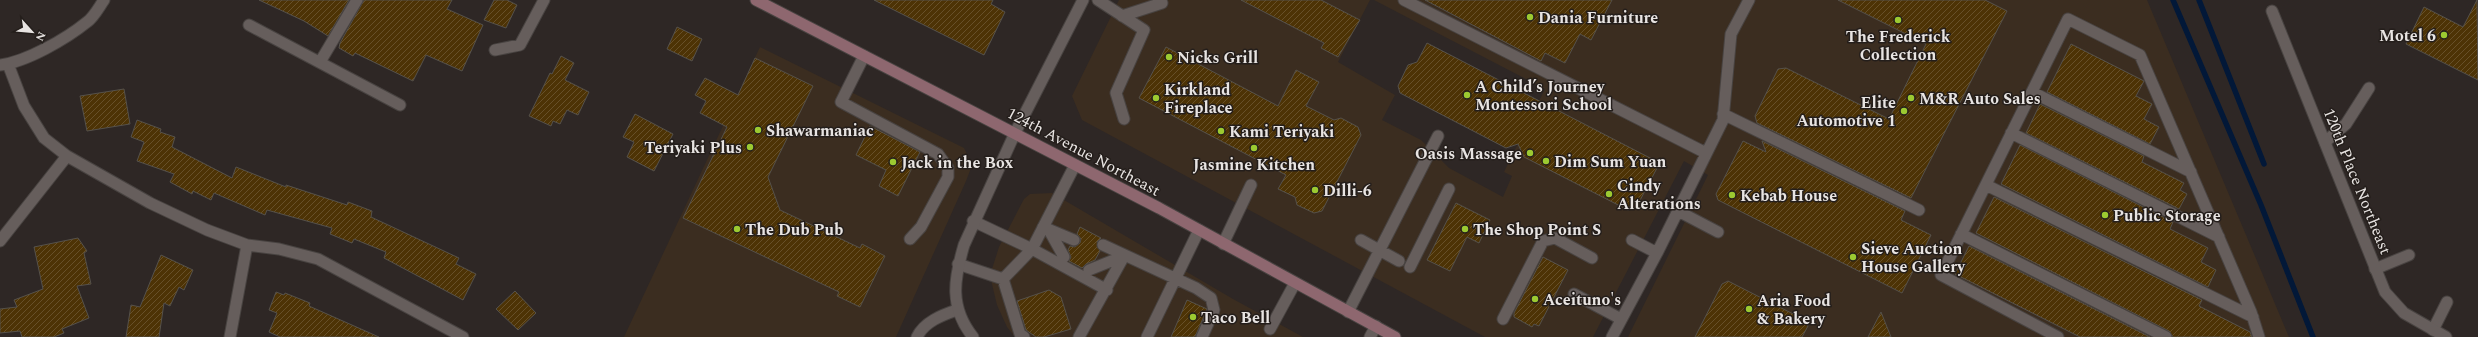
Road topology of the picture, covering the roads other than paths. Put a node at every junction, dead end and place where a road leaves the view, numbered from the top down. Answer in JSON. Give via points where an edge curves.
{"nodes":[{"id":1,"x":104,"y":0,"type":"edge"},
{"id":2,"x":357,"y":0,"type":"edge"},
{"id":3,"x":544,"y":0,"type":"edge"},
{"id":4,"x":756,"y":0,"type":"edge"},
{"id":5,"x":1083,"y":0,"type":"edge"},
{"id":6,"x":1098,"y":0,"type":"edge"},
{"id":7,"x":1404,"y":0,"type":"edge"},
{"id":8,"x":1749,"y":0,"type":"edge"},
{"id":9,"x":1162,"y":3,"type":"dead end"},
{"id":10,"x":2272,"y":11,"type":"dead end"},
{"id":11,"x":1122,"y":16,"type":"junction"},
{"id":12,"x":249,"y":26,"type":"dead end"},
{"id":13,"x":496,"y":50,"type":"dead end"},
{"id":14,"x":864,"y":56,"type":"junction"},
{"id":15,"x":320,"y":62,"type":"junction"},
{"id":16,"x":4,"y":65,"type":"edge"},
{"id":17,"x":2369,"y":88,"type":"dead end"},
{"id":18,"x":2032,"y":92,"type":"junction"},
{"id":19,"x":400,"y":105,"type":"dead end"},
{"id":20,"x":1723,"y":114,"type":"junction"},
{"id":21,"x":1124,"y":119,"type":"dead end"},
{"id":22,"x":1015,"y":133,"type":"junction"},
{"id":23,"x":2011,"y":133,"type":"junction"},
{"id":24,"x":1438,"y":136,"type":"dead end"},
{"id":25,"x":2325,"y":142,"type":"junction"},
{"id":26,"x":1706,"y":152,"type":"junction"},
{"id":27,"x":67,"y":156,"type":"junction"},
{"id":28,"x":1075,"y":165,"type":"junction"},
{"id":29,"x":2191,"y":172,"type":"junction"},
{"id":30,"x":1251,"y":185,"type":"dead end"},
{"id":31,"x":1986,"y":185,"type":"junction"},
{"id":32,"x":1449,"y":189,"type":"dead end"},
{"id":33,"x":1919,"y":210,"type":"dead end"},
{"id":34,"x":1678,"y":211,"type":"junction"},
{"id":35,"x":973,"y":221,"type":"junction"},
{"id":36,"x":1046,"y":229,"type":"junction"},
{"id":37,"x":1199,"y":230,"type":"junction"},
{"id":38,"x":1718,"y":232,"type":"dead end"},
{"id":39,"x":1961,"y":234,"type":"junction"},
{"id":40,"x":2219,"y":237,"type":"junction"},
{"id":41,"x":910,"y":240,"type":"dead end"},
{"id":42,"x":1361,"y":240,"type":"dead end"},
{"id":43,"x":1632,"y":240,"type":"dead end"},
{"id":44,"x":0,"y":241,"type":"edge"},
{"id":45,"x":1222,"y":244,"type":"junction"},
{"id":46,"x":247,"y":245,"type":"junction"},
{"id":47,"x":1032,"y":249,"type":"junction"},
{"id":48,"x":1379,"y":251,"type":"junction"},
{"id":49,"x":1657,"y":253,"type":"junction"},
{"id":50,"x":2409,"y":255,"type":"dead end"},
{"id":51,"x":1124,"y":256,"type":"junction"},
{"id":52,"x":1592,"y":258,"type":"dead end"},
{"id":53,"x":1399,"y":261,"type":"dead end"},
{"id":54,"x":958,"y":264,"type":"junction"},
{"id":55,"x":1410,"y":267,"type":"dead end"},
{"id":56,"x":2375,"y":268,"type":"junction"},
{"id":57,"x":1003,"y":279,"type":"junction"},
{"id":58,"x":1174,"y":279,"type":"junction"},
{"id":59,"x":1295,"y":283,"type":"junction"},
{"id":60,"x":1107,"y":290,"type":"junction"},
{"id":61,"x":1574,"y":294,"type":"dead end"},
{"id":62,"x":2447,"y":302,"type":"dead end"},
{"id":63,"x":956,"y":310,"type":"junction"},
{"id":64,"x":1348,"y":312,"type":"junction"},
{"id":65,"x":2253,"y":317,"type":"junction"},
{"id":66,"x":1503,"y":319,"type":"dead end"},
{"id":67,"x":1621,"y":319,"type":"junction"},
{"id":68,"x":1376,"y":326,"type":"junction"},
{"id":69,"x":1270,"y":329,"type":"dead end"},
{"id":70,"x":2433,"y":330,"type":"junction"},
{"id":71,"x":230,"y":337,"type":"edge"},
{"id":72,"x":463,"y":337,"type":"edge"},
{"id":73,"x":918,"y":337,"type":"edge"},
{"id":74,"x":973,"y":337,"type":"edge"},
{"id":75,"x":1024,"y":337,"type":"edge"},
{"id":76,"x":1079,"y":337,"type":"edge"},
{"id":77,"x":1147,"y":337,"type":"edge"},
{"id":78,"x":1202,"y":337,"type":"edge"},
{"id":79,"x":1370,"y":337,"type":"edge"},
{"id":80,"x":1395,"y":337,"type":"edge"},
{"id":81,"x":1612,"y":337,"type":"edge"},
{"id":82,"x":2058,"y":337,"type":"edge"},
{"id":83,"x":2166,"y":337,"type":"edge"},
{"id":84,"x":2259,"y":337,"type":"edge"},
{"id":85,"x":2446,"y":337,"type":"edge"}],
"edges":[{"from":1,"to":16,"type":"street","via":[[88,22],[52,46]]},
{"from":2,"to":15,"type":"street"},
{"from":3,"to":13,"type":"street","via":[[520,45]]},
{"from":4,"to":14,"type":"main road","name":"124th Avenue Northeast"},
{"from":5,"to":22,"type":"street"},
{"from":6,"to":11,"type":"street"},
{"from":7,"to":26,"type":"street"},
{"from":8,"to":20,"type":"street","via":[[1731,34]]},
{"from":9,"to":11,"type":"street"},
{"from":10,"to":25,"type":"street","name":"120th Place Northeast"},
{"from":11,"to":21,"type":"street","via":[[1144,30],[1116,93]]},
{"from":12,"to":15,"type":"street"},
{"from":14,"to":22,"type":"main road","name":"124th Avenue Northeast"},
{"from":14,"to":41,"type":"street","via":[[841,102],[938,154],[948,168],[948,177],[921,227]]},
{"from":15,"to":19,"type":"street"},
{"from":16,"to":27,"type":"street","via":[[24,106],[44,138]]},
{"from":17,"to":25,"type":"street","via":[[2346,124]]},
{"from":18,"to":23,"type":"street"},
{"from":18,"to":29,"type":"street"},
{"from":18,"to":29,"type":"street","via":[[2068,19],[2140,54]]},
{"from":20,"to":26,"type":"street"},
{"from":20,"to":33,"type":"street"},
{"from":22,"to":28,"type":"main road","name":"124th Avenue Northeast"},
{"from":22,"to":35,"type":"street"},
{"from":23,"to":31,"type":"street"},
{"from":23,"to":40,"type":"street"},
{"from":24,"to":48,"type":"street"},
{"from":25,"to":56,"type":"street","name":"120th Place Northeast"},
{"from":26,"to":34,"type":"street"},
{"from":27,"to":44,"type":"street"},
{"from":27,"to":46,"type":"street","via":[[150,203],[207,230]]},
{"from":28,"to":36,"type":"street"},
{"from":28,"to":37,"type":"main road","name":"124th Avenue Northeast"},
{"from":29,"to":40,"type":"street"},
{"from":30,"to":45,"type":"street"},
{"from":31,"to":39,"type":"street"},
{"from":31,"to":65,"type":"street"},
{"from":32,"to":55,"type":"street"},
{"from":34,"to":38,"type":"street"},
{"from":34,"to":49,"type":"street"},
{"from":35,"to":47,"type":"street"},
{"from":35,"to":54,"type":"street"},
{"from":36,"to":36,"type":"street","via":[[1071,244]]},
{"from":36,"to":47,"type":"street"},
{"from":37,"to":45,"type":"main road","name":"124th Avenue Northeast"},
{"from":37,"to":58,"type":"street"},
{"from":39,"to":82,"type":"street","via":[[1941,275]]},
{"from":39,"to":83,"type":"street"},
{"from":40,"to":65,"type":"street"},
{"from":42,"to":48,"type":"street"},
{"from":43,"to":49,"type":"street"},
{"from":45,"to":59,"type":"main road","name":"124th Avenue Northeast"},
{"from":46,"to":71,"type":"street"},
{"from":46,"to":72,"type":"street","via":[[279,249],[318,260]]},
{"from":47,"to":57,"type":"street"},
{"from":47,"to":60,"type":"street"},
{"from":48,"to":53,"type":"street"},
{"from":48,"to":64,"type":"street"},
{"from":49,"to":67,"type":"street"},
{"from":50,"to":56,"type":"street"},
{"from":51,"to":51,"type":"street","via":[[1096,258]]},
{"from":51,"to":58,"type":"street"},
{"from":51,"to":60,"type":"street"},
{"from":52,"to":66,"type":"street","via":[[1554,238],[1543,241]]},
{"from":54,"to":57,"type":"street"},
{"from":54,"to":63,"type":"street","via":[[955,286]]},
{"from":56,"to":70,"type":"street","name":"120th Place Northeast","via":[[2385,292],[2404,313]]},
{"from":57,"to":75,"type":"street","via":[[1020,334]]},
{"from":58,"to":77,"type":"street"},
{"from":58,"to":78,"type":"street","via":[[1211,298],[1214,310]]},
{"from":59,"to":64,"type":"main road","name":"124th Avenue Northeast"},
{"from":59,"to":69,"type":"street"},
{"from":60,"to":76,"type":"street"},
{"from":61,"to":67,"type":"street"},
{"from":62,"to":70,"type":"street"},
{"from":63,"to":73,"type":"street","via":[[940,315],[924,327]]},
{"from":63,"to":74,"type":"street"},
{"from":64,"to":68,"type":"main road","name":"124th Avenue Northeast"},
{"from":65,"to":84,"type":"street"},
{"from":67,"to":81,"type":"street"},
{"from":68,"to":79,"type":"street"},
{"from":68,"to":80,"type":"main road","name":"124th Avenue Northeast"},
{"from":70,"to":85,"type":"street","name":"120th Place Northeast"}]}
